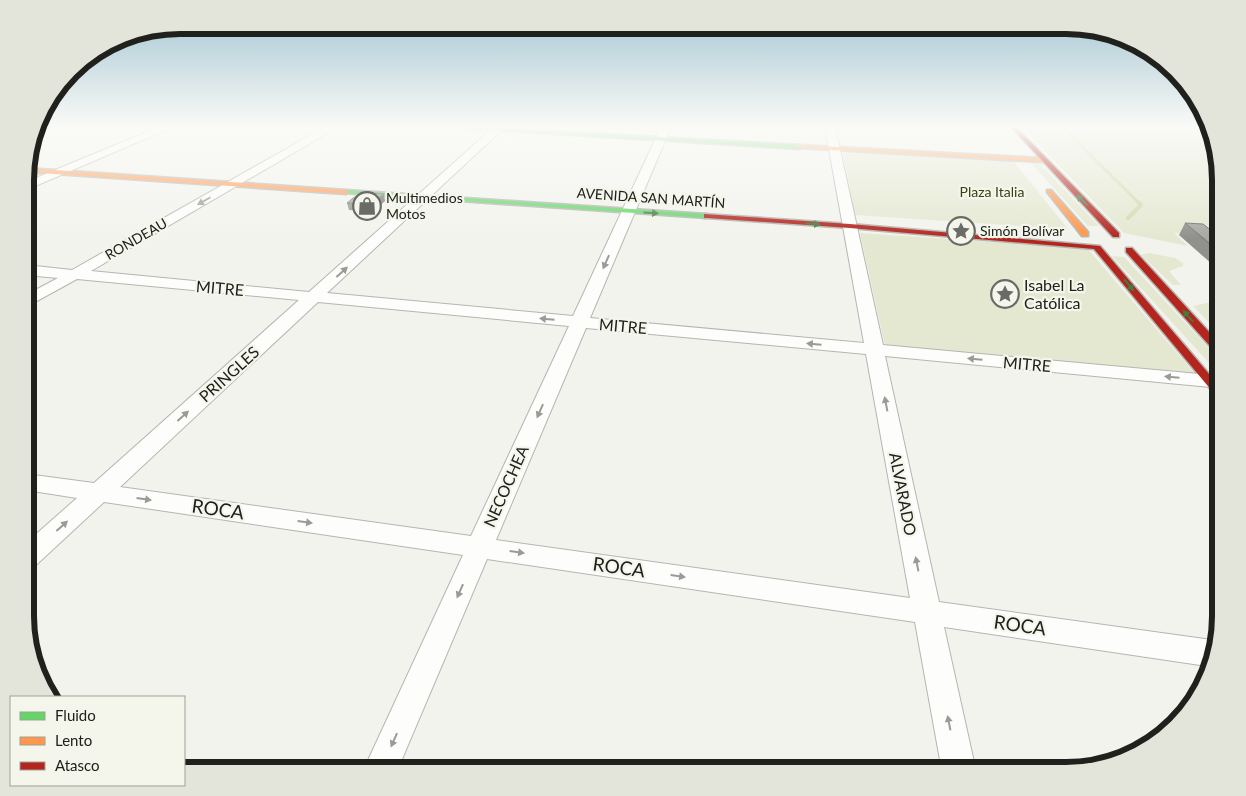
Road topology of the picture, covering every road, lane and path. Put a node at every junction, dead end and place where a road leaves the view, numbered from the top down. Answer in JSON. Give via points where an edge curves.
{"nodes":[{"id":1,"x":52,"y":164,"type":"edge"},
{"id":2,"x":79,"y":164,"type":"edge"},
{"id":3,"x":268,"y":164,"type":"edge"},
{"id":4,"x":460,"y":164,"type":"edge"},
{"id":5,"x":649,"y":164,"type":"edge"},
{"id":6,"x":838,"y":164,"type":"edge"},
{"id":7,"x":1026,"y":164,"type":"edge"},
{"id":8,"x":1047,"y":164,"type":"edge"},
{"id":9,"x":75,"y":166,"type":"junction"},
{"id":10,"x":34,"y":170,"type":"edge"},
{"id":11,"x":61,"y":172,"type":"junction"},
{"id":12,"x":240,"y":180,"type":"junction"},
{"id":13,"x":34,"y":183,"type":"edge"},
{"id":14,"x":428,"y":193,"type":"junction"},
{"id":15,"x":631,"y":206,"type":"junction"},
{"id":16,"x":849,"y":222,"type":"junction"},
{"id":17,"x":1084,"y":234,"type":"junction"},
{"id":18,"x":1116,"y":235,"type":"junction"},
{"id":19,"x":1095,"y":247,"type":"junction"},
{"id":20,"x":1129,"y":250,"type":"junction"},
{"id":21,"x":34,"y":271,"type":"edge"},
{"id":22,"x":74,"y":275,"type":"junction"},
{"id":23,"x":314,"y":297,"type":"junction"},
{"id":24,"x":34,"y":298,"type":"edge"},
{"id":25,"x":579,"y":322,"type":"junction"},
{"id":26,"x":1212,"y":342,"type":"edge"},
{"id":27,"x":875,"y":350,"type":"junction"},
{"id":28,"x":1212,"y":378,"type":"edge"},
{"id":29,"x":1212,"y":381,"type":"edge"},
{"id":30,"x":34,"y":483,"type":"edge"},
{"id":31,"x":100,"y":492,"type":"junction"},
{"id":32,"x":479,"y":547,"type":"junction"},
{"id":33,"x":34,"y":552,"type":"edge"},
{"id":34,"x":927,"y":612,"type":"junction"},
{"id":35,"x":1207,"y":652,"type":"edge"},
{"id":36,"x":384,"y":762,"type":"edge"},
{"id":37,"x":957,"y":762,"type":"edge"}],
"edges":[{"from":1,"to":9,"type":"street","name":"AVENIDA SAN MARTÍN"},
{"from":2,"to":9,"type":"street"},
{"from":3,"to":12,"type":"street","name":"RONDEAU"},
{"from":4,"to":14,"type":"street","name":"PRINGLES"},
{"from":5,"to":15,"type":"street","name":"NECOCHEA"},
{"from":6,"to":16,"type":"street","name":"ALVARADO"},
{"from":7,"to":17,"type":"street"},
{"from":18,"to":8,"type":"street","one_way":true},
{"from":9,"to":11,"type":"street"},
{"from":9,"to":12,"type":"street","name":"AVENIDA SAN MARTÍN"},
{"from":10,"to":11,"type":"street","name":"AVENIDA SAN MARTÍN"},
{"from":11,"to":12,"type":"street","name":"AVENIDA SAN MARTÍN"},
{"from":11,"to":13,"type":"street"},
{"from":12,"to":14,"type":"street","name":"AVENIDA SAN MARTÍN"},
{"from":12,"to":22,"type":"street","name":"RONDEAU","one_way":true},
{"from":14,"to":15,"type":"street","name":"AVENIDA SAN MARTÍN"},
{"from":23,"to":14,"type":"street","name":"PRINGLES","one_way":true},
{"from":15,"to":16,"type":"street","name":"AVENIDA SAN MARTÍN"},
{"from":15,"to":25,"type":"street","name":"NECOCHEA","one_way":true},
{"from":16,"to":17,"type":"street","name":"AVENIDA SAN MARTÍN"},
{"from":16,"to":19,"type":"street","name":"AVENIDA SAN MARTÍN"},
{"from":16,"to":27,"type":"street","name":"ALVARADO"},
{"from":17,"to":18,"type":"street","name":"AVENIDA SAN MARTÍN"},
{"from":17,"to":19,"type":"street","via":[[1081,237],[1084,242]]},
{"from":18,"to":20,"type":"street","via":[[1131,243]]},
{"from":19,"to":20,"type":"street","name":"AVENIDA SAN MARTÍN","via":[[1109,251]]},
{"from":19,"to":28,"type":"street","one_way":true},
{"from":26,"to":20,"type":"street","one_way":true},
{"from":21,"to":22,"type":"street","name":"MITRE"},
{"from":22,"to":23,"type":"street","name":"MITRE"},
{"from":22,"to":24,"type":"street","name":"RONDEAU"},
{"from":25,"to":23,"type":"street","name":"MITRE","one_way":true},
{"from":31,"to":23,"type":"street","name":"PRINGLES","one_way":true},
{"from":27,"to":25,"type":"street","name":"MITRE","one_way":true},
{"from":25,"to":32,"type":"street","name":"NECOCHEA","one_way":true},
{"from":29,"to":27,"type":"street","name":"MITRE","one_way":true},
{"from":34,"to":27,"type":"street","name":"ALVARADO","one_way":true},
{"from":30,"to":31,"type":"street","name":"ROCA"},
{"from":31,"to":32,"type":"street","name":"ROCA","one_way":true},
{"from":33,"to":31,"type":"street","name":"PRINGLES","one_way":true},
{"from":32,"to":34,"type":"street","name":"ROCA","one_way":true},
{"from":32,"to":36,"type":"street","name":"NECOCHEA","one_way":true},
{"from":34,"to":35,"type":"street","name":"ROCA"},
{"from":37,"to":34,"type":"street","name":"ALVARADO","one_way":true}]}
